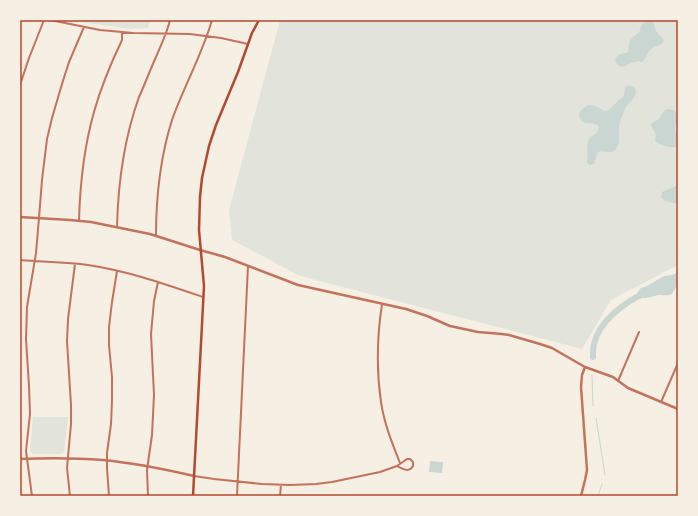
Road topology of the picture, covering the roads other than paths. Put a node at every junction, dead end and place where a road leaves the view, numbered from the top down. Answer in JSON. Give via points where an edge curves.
{"nodes":[{"id":1,"x":44,"y":20,"type":"edge"},
{"id":2,"x":50,"y":20,"type":"edge"},
{"id":3,"x":170,"y":20,"type":"edge"},
{"id":4,"x":212,"y":20,"type":"edge"},
{"id":5,"x":259,"y":20,"type":"edge"},
{"id":6,"x":84,"y":27,"type":"junction"},
{"id":7,"x":122,"y":32,"type":"junction"},
{"id":8,"x":166,"y":34,"type":"junction"},
{"id":9,"x":206,"y":36,"type":"junction"},
{"id":10,"x":248,"y":44,"type":"junction"},
{"id":11,"x":20,"y":85,"type":"edge"},
{"id":12,"x":20,"y":217,"type":"edge"},
{"id":13,"x":39,"y":218,"type":"junction"},
{"id":14,"x":79,"y":221,"type":"junction"},
{"id":15,"x":117,"y":227,"type":"junction"},
{"id":16,"x":156,"y":236,"type":"junction"},
{"id":17,"x":200,"y":250,"type":"junction"},
{"id":18,"x":20,"y":260,"type":"edge"},
{"id":19,"x":34,"y":261,"type":"junction"},
{"id":20,"x":75,"y":264,"type":"junction"},
{"id":21,"x":248,"y":266,"type":"junction"},
{"id":22,"x":117,"y":271,"type":"junction"},
{"id":23,"x":158,"y":282,"type":"junction"},
{"id":24,"x":203,"y":298,"type":"junction"},
{"id":25,"x":382,"y":304,"type":"junction"},
{"id":26,"x":639,"y":332,"type":"dead end"},
{"id":27,"x":678,"y":363,"type":"edge"},
{"id":28,"x":585,"y":367,"type":"junction"},
{"id":29,"x":618,"y":381,"type":"junction"},
{"id":30,"x":661,"y":402,"type":"junction"},
{"id":31,"x":678,"y":409,"type":"edge"},
{"id":32,"x":68,"y":458,"type":"junction"},
{"id":33,"x":20,"y":459,"type":"edge"},
{"id":34,"x":27,"y":459,"type":"junction"},
{"id":35,"x":107,"y":461,"type":"junction"},
{"id":36,"x":400,"y":464,"type":"junction"},
{"id":37,"x":147,"y":466,"type":"junction"},
{"id":38,"x":396,"y":466,"type":"junction"},
{"id":39,"x":194,"y":476,"type":"junction"},
{"id":40,"x":237,"y":482,"type":"junction"},
{"id":41,"x":281,"y":485,"type":"junction"},
{"id":42,"x":32,"y":496,"type":"edge"},
{"id":43,"x":70,"y":496,"type":"edge"},
{"id":44,"x":109,"y":496,"type":"edge"},
{"id":45,"x":148,"y":496,"type":"edge"},
{"id":46,"x":193,"y":496,"type":"edge"},
{"id":47,"x":237,"y":496,"type":"edge"},
{"id":48,"x":280,"y":496,"type":"edge"},
{"id":49,"x":581,"y":496,"type":"edge"}],
"edges":[{"from":1,"to":11,"type":"street"},
{"from":2,"to":6,"type":"street"},
{"from":3,"to":8,"type":"street"},
{"from":4,"to":9,"type":"street"},
{"from":5,"to":10,"type":"main road"},
{"from":6,"to":7,"type":"street"},
{"from":6,"to":13,"type":"street","via":[[69,62],[52,118],[44,158]]},
{"from":7,"to":8,"type":"street"},
{"from":7,"to":14,"type":"street","via":[[122,40],[102,86],[88,134]]},
{"from":8,"to":9,"type":"street"},
{"from":8,"to":15,"type":"street","via":[[139,99],[128,134],[120,181]]},
{"from":9,"to":10,"type":"street"},
{"from":9,"to":16,"type":"street","via":[[179,100],[165,145],[157,195]]},
{"from":10,"to":17,"type":"main road","via":[[205,160],[199,215]]},
{"from":12,"to":13,"type":"street"},
{"from":13,"to":14,"type":"street"},
{"from":13,"to":19,"type":"street"},
{"from":14,"to":15,"type":"street"},
{"from":15,"to":16,"type":"street"},
{"from":16,"to":17,"type":"street"},
{"from":17,"to":21,"type":"street"},
{"from":17,"to":24,"type":"main road","via":[[204,280]]},
{"from":18,"to":19,"type":"street"},
{"from":19,"to":20,"type":"street"},
{"from":19,"to":34,"type":"street","via":[[26,322],[30,398]]},
{"from":20,"to":22,"type":"street"},
{"from":20,"to":32,"type":"street","via":[[68,319],[71,424]]},
{"from":21,"to":25,"type":"street","via":[[298,284]]},
{"from":21,"to":40,"type":"street"},
{"from":22,"to":23,"type":"street"},
{"from":22,"to":35,"type":"street","via":[[109,327],[112,401]]},
{"from":23,"to":24,"type":"street"},
{"from":23,"to":37,"type":"street","via":[[152,317],[151,345],[154,416]]},
{"from":24,"to":39,"type":"main road"},
{"from":25,"to":28,"type":"street","via":[[415,312],[450,326],[509,335],[540,344]]},
{"from":25,"to":36,"type":"street","via":[[377,346],[378,378],[385,419]]},
{"from":26,"to":29,"type":"street"},
{"from":27,"to":30,"type":"street"},
{"from":28,"to":29,"type":"street","via":[[610,375]]},
{"from":28,"to":49,"type":"street","via":[[581,387],[587,470]]},
{"from":29,"to":30,"type":"street"},
{"from":30,"to":31,"type":"street"},
{"from":32,"to":34,"type":"street"},
{"from":32,"to":35,"type":"street"},
{"from":32,"to":43,"type":"street"},
{"from":33,"to":34,"type":"street"},
{"from":34,"to":42,"type":"street"},
{"from":35,"to":37,"type":"street"},
{"from":35,"to":44,"type":"street"},
{"from":36,"to":38,"type":"street"},
{"from":36,"to":38,"type":"street","via":[[409,459],[412,460],[413,466],[407,470]]},
{"from":37,"to":39,"type":"street"},
{"from":37,"to":45,"type":"street"},
{"from":38,"to":41,"type":"street","via":[[332,482]]},
{"from":39,"to":40,"type":"street"},
{"from":39,"to":46,"type":"main road"},
{"from":40,"to":41,"type":"street"},
{"from":40,"to":47,"type":"street"},
{"from":41,"to":48,"type":"street"}]}
